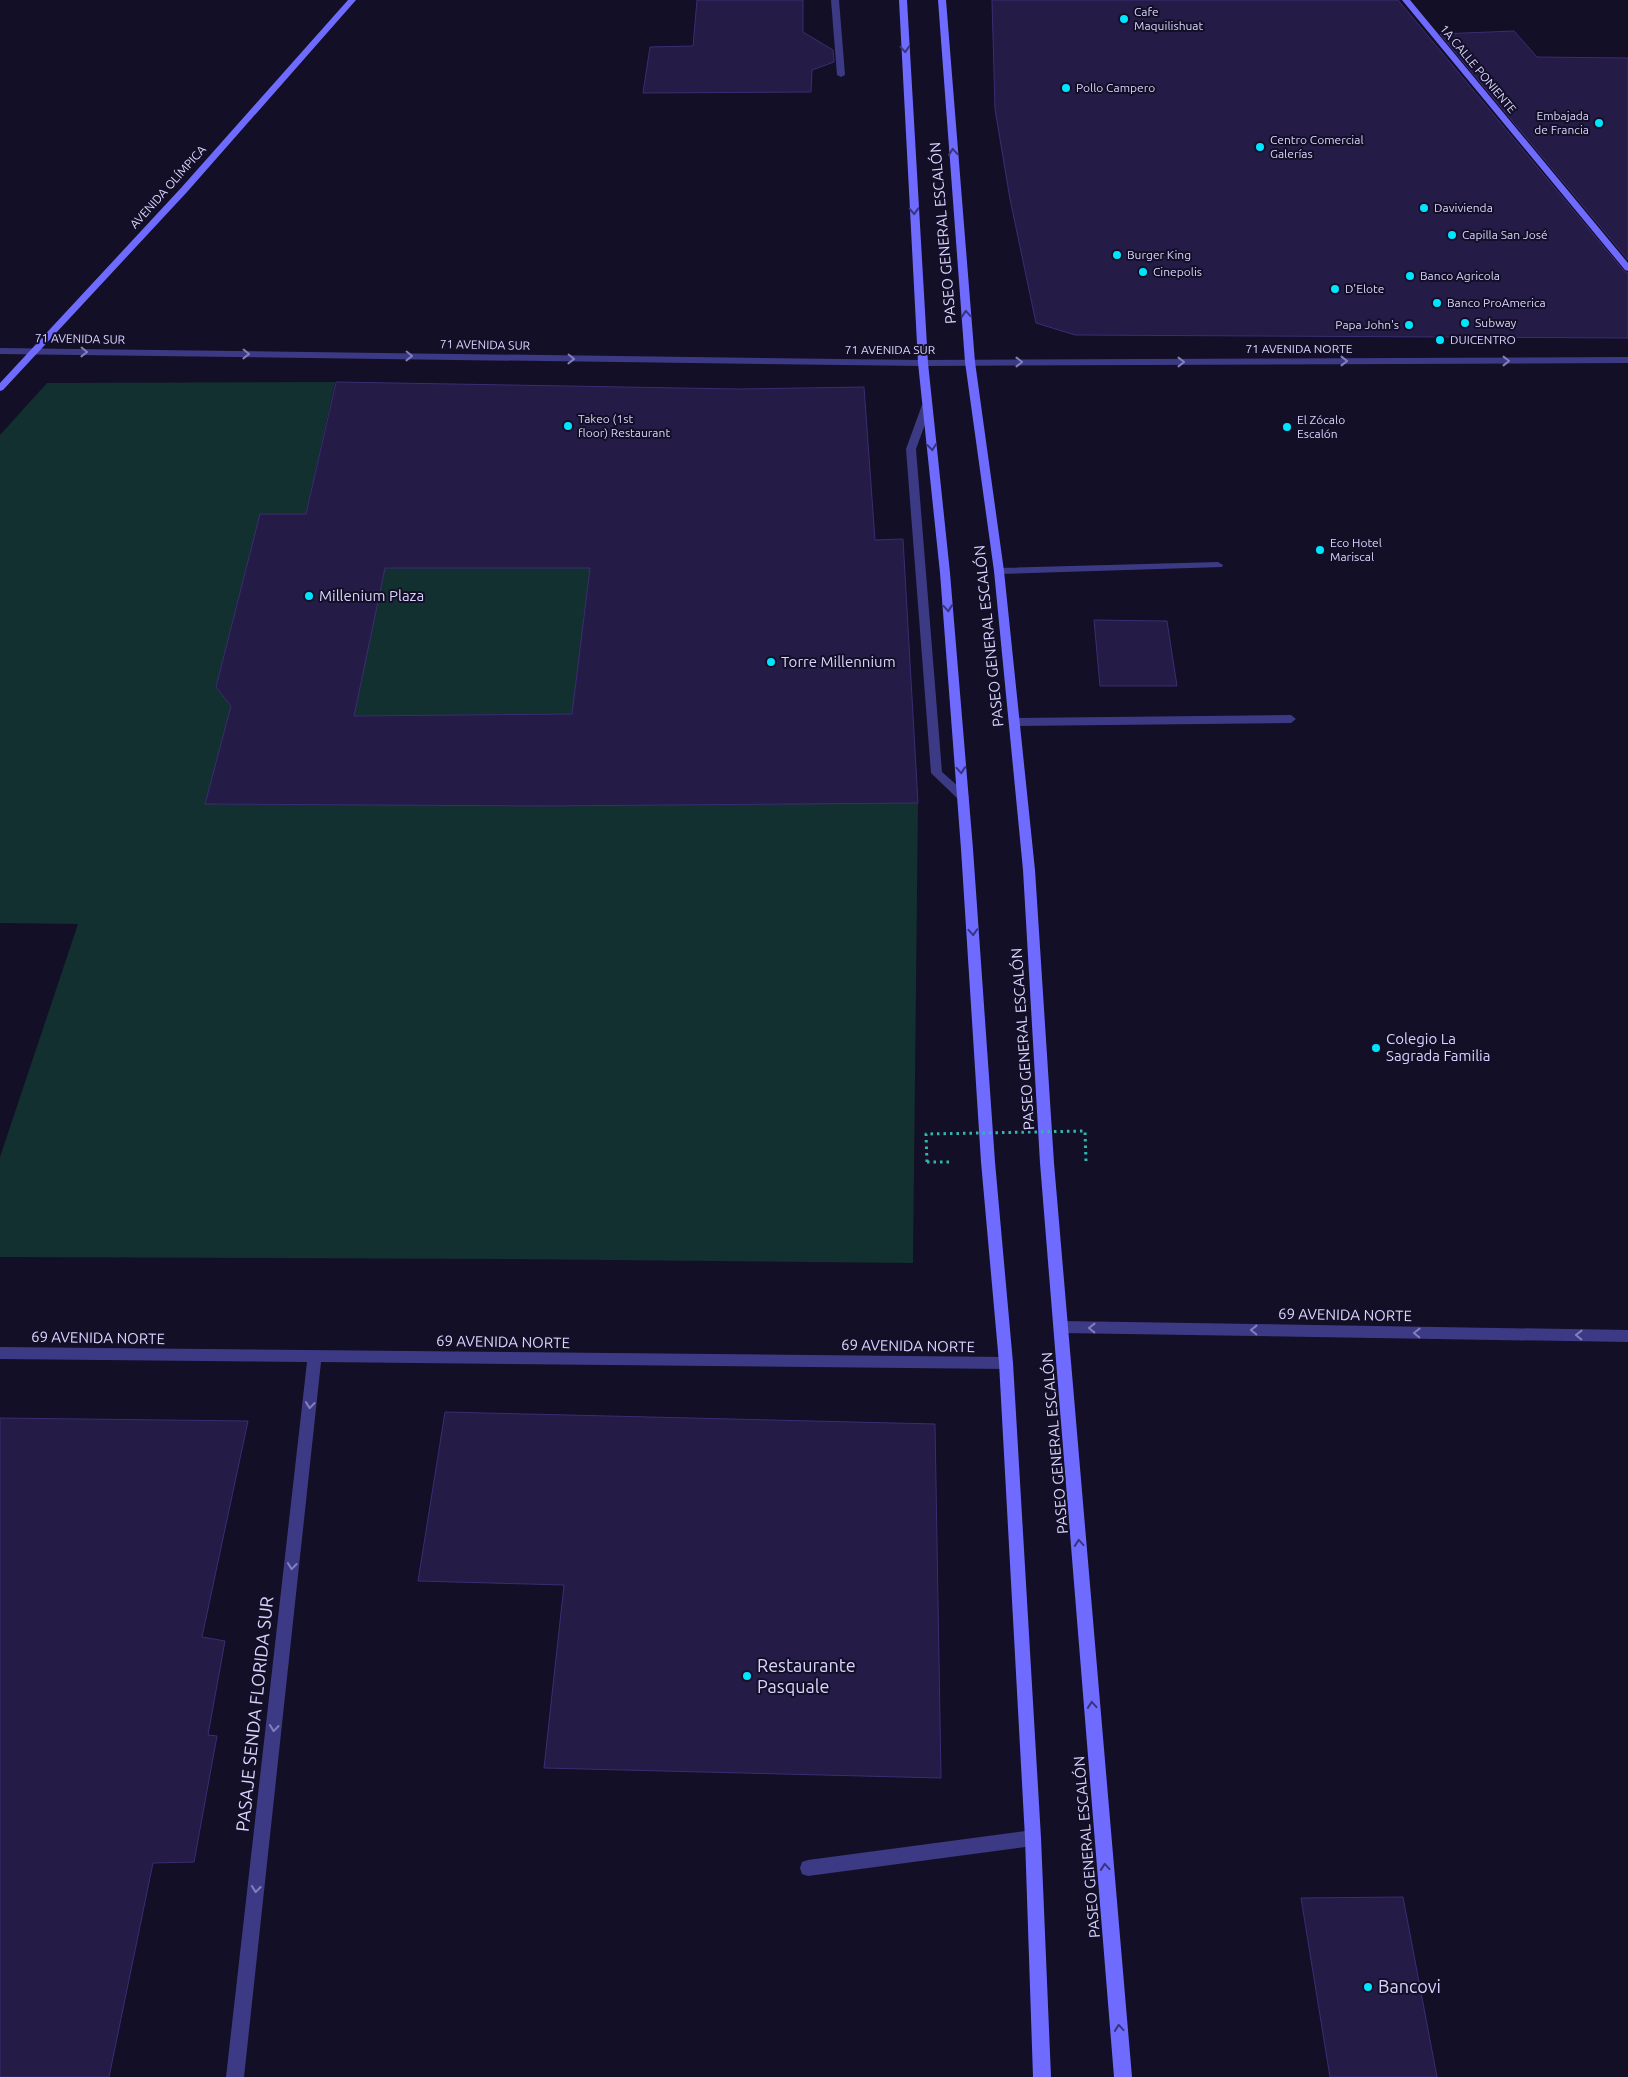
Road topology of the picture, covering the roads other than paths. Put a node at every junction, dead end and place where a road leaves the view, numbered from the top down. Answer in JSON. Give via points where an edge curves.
{"nodes":[{"id":1,"x":352,"y":0,"type":"edge"},
{"id":2,"x":836,"y":0,"type":"edge"},
{"id":3,"x":904,"y":0,"type":"edge"},
{"id":4,"x":942,"y":0,"type":"edge"},
{"id":5,"x":1406,"y":0,"type":"edge"},
{"id":6,"x":841,"y":76,"type":"dead end"},
{"id":7,"x":1628,"y":268,"type":"edge"},
{"id":8,"x":0,"y":351,"type":"edge"},
{"id":9,"x":33,"y":351,"type":"junction"},
{"id":10,"x":1628,"y":360,"type":"edge"},
{"id":11,"x":970,"y":362,"type":"junction"},
{"id":12,"x":923,"y":364,"type":"junction"},
{"id":13,"x":0,"y":388,"type":"edge"},
{"id":14,"x":928,"y":405,"type":"junction"},
{"id":15,"x":1218,"y":565,"type":"dead end"},
{"id":16,"x":999,"y":571,"type":"junction"},
{"id":17,"x":1291,"y":720,"type":"dead end"},
{"id":18,"x":1015,"y":722,"type":"junction"},
{"id":19,"x":963,"y":797,"type":"junction"},
{"id":20,"x":1062,"y":1327,"type":"junction"},
{"id":21,"x":1628,"y":1336,"type":"edge"},
{"id":22,"x":0,"y":1353,"type":"edge"},
{"id":23,"x":315,"y":1356,"type":"junction"},
{"id":24,"x":1006,"y":1363,"type":"junction"},
{"id":25,"x":1034,"y":1838,"type":"junction"},
{"id":26,"x":808,"y":1868,"type":"dead end"},
{"id":27,"x":235,"y":2077,"type":"edge"},
{"id":28,"x":1042,"y":2077,"type":"edge"},
{"id":29,"x":1123,"y":2077,"type":"edge"}],
"edges":[{"from":1,"to":9,"type":"main road","name":"AVENIDA OLÍMPICA","via":[[184,190]]},
{"from":2,"to":6,"type":"street"},
{"from":3,"to":12,"type":"main road","name":"PASEO GENERAL ESCALÓN","one_way":true},
{"from":11,"to":4,"type":"main road","name":"PASEO GENERAL ESCALÓN","one_way":true},
{"from":5,"to":7,"type":"main road","name":"1A CALLE PONIENTE"},
{"from":8,"to":9,"type":"street","name":"71 AVENIDA SUR"},
{"from":9,"to":12,"type":"street","name":"71 AVENIDA SUR","one_way":true},
{"from":9,"to":13,"type":"main road","name":"AVENIDA OLÍMPICA"},
{"from":11,"to":10,"type":"street","name":"71 AVENIDA NORTE","one_way":true},
{"from":11,"to":12,"type":"street","name":"71 AVENIDA SUR"},
{"from":11,"to":16,"type":"main road","name":"PASEO GENERAL ESCALÓN"},
{"from":12,"to":14,"type":"main road","name":"PASEO GENERAL ESCALÓN"},
{"from":14,"to":19,"type":"main road","name":"PASEO GENERAL ESCALÓN","one_way":true},
{"from":14,"to":19,"type":"street","via":[[911,449],[937,773]]},
{"from":15,"to":16,"type":"street"},
{"from":16,"to":18,"type":"main road","name":"PASEO GENERAL ESCALÓN"},
{"from":17,"to":18,"type":"street"},
{"from":18,"to":20,"type":"main road","name":"PASEO GENERAL ESCALÓN"},
{"from":19,"to":24,"type":"main road","name":"PASEO GENERAL ESCALÓN","one_way":true,"via":[[988,1162]]},
{"from":21,"to":20,"type":"street","name":"69 AVENIDA NORTE","one_way":true},
{"from":29,"to":20,"type":"main road","name":"PASEO GENERAL ESCALÓN","one_way":true},
{"from":22,"to":23,"type":"street","name":"69 AVENIDA NORTE"},
{"from":23,"to":24,"type":"street","name":"69 AVENIDA NORTE"},
{"from":23,"to":27,"type":"street","name":"PASAJE SENDA FLORIDA SUR","one_way":true},
{"from":24,"to":25,"type":"main road","name":"PASEO GENERAL ESCALÓN"},
{"from":25,"to":26,"type":"street"},
{"from":25,"to":28,"type":"main road","name":"PASEO GENERAL ESCALÓN"}]}
